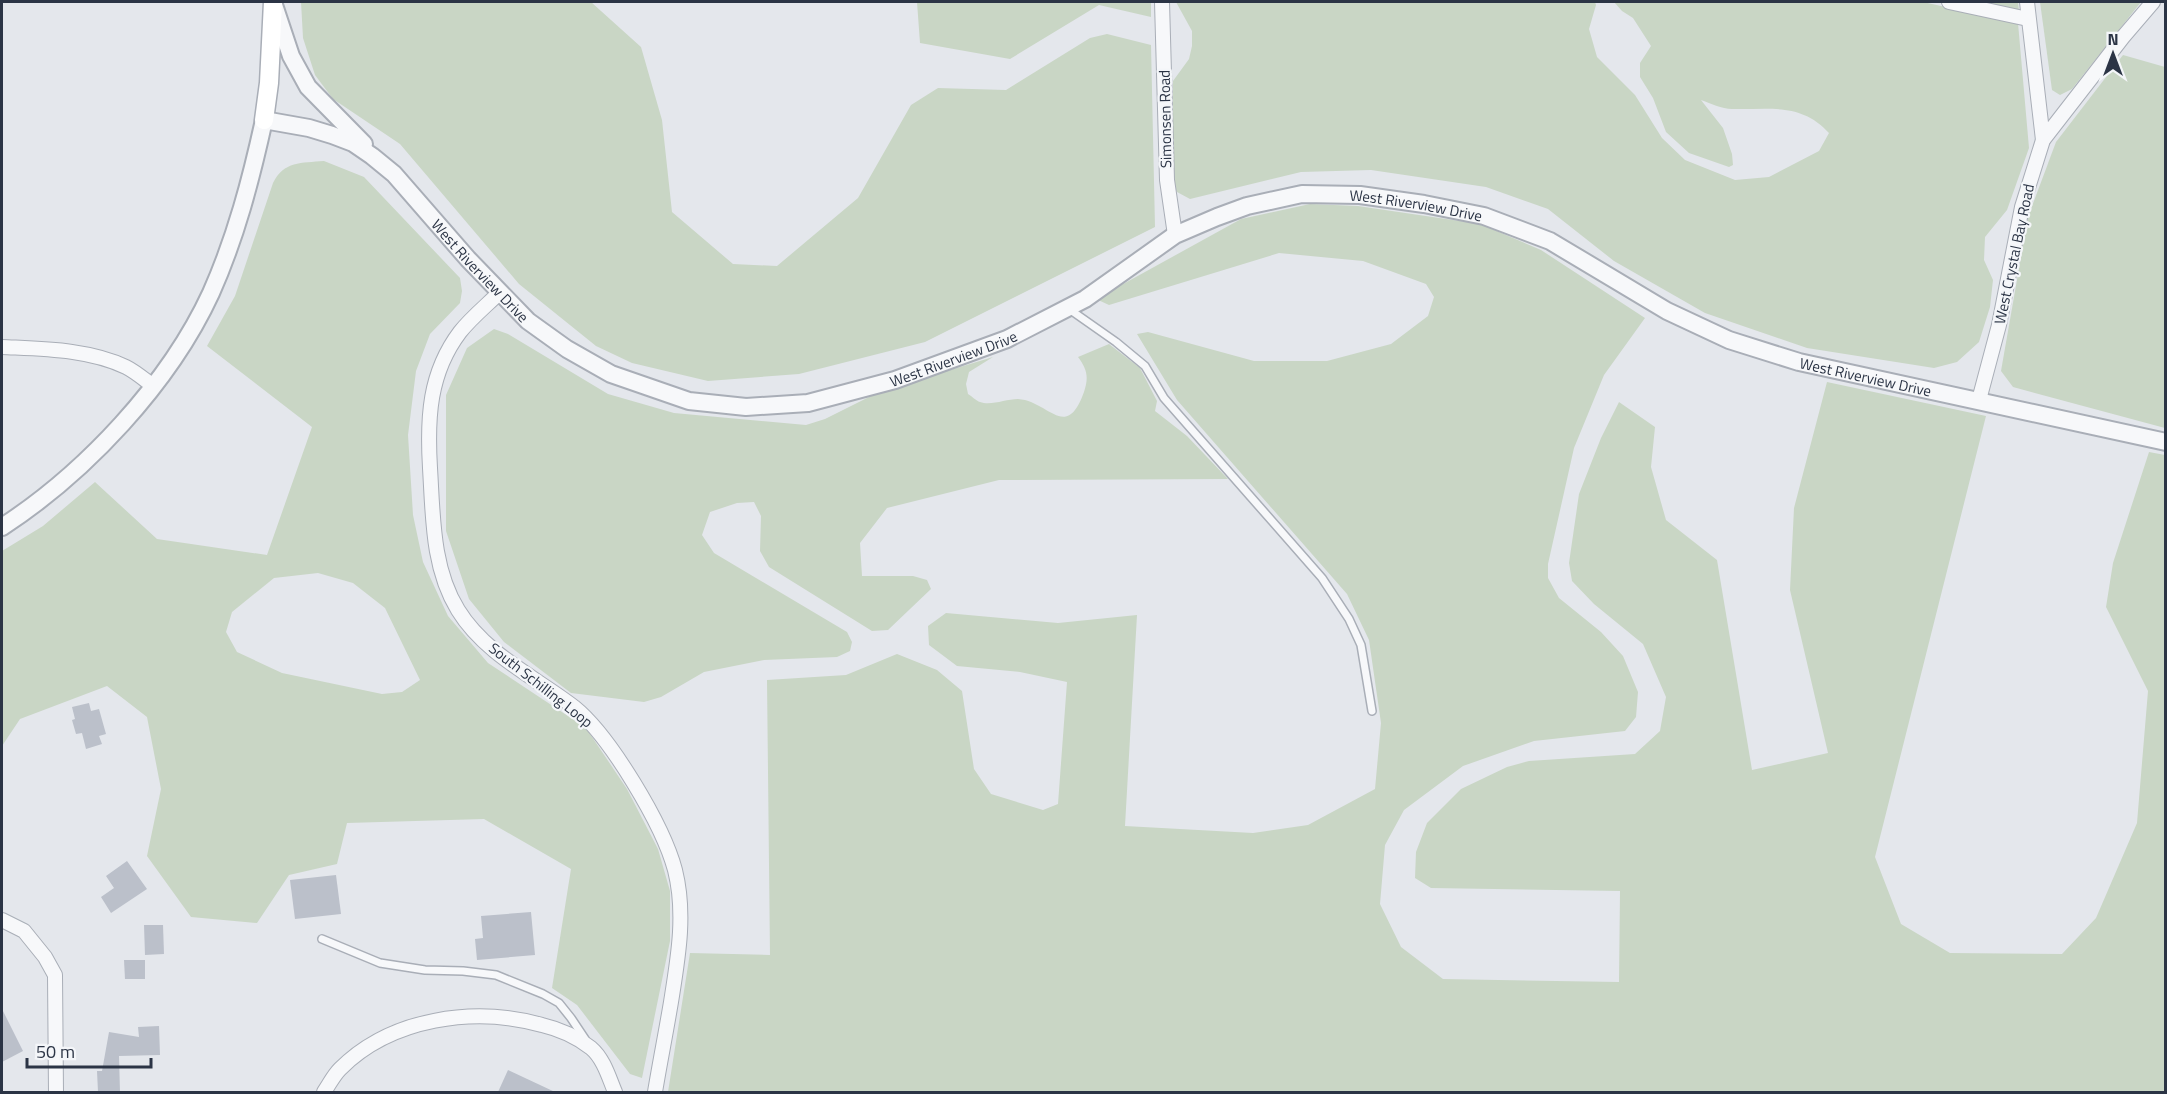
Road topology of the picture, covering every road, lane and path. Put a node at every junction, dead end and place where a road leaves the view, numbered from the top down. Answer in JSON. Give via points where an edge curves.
{"nodes":[{"id":1,"x":1162,"y":2,"type":"edge"},
{"id":2,"x":1949,"y":2,"type":"edge"},
{"id":3,"x":2027,"y":2,"type":"edge"},
{"id":4,"x":2153,"y":2,"type":"edge"},
{"id":5,"x":274,"y":3,"type":"edge"},
{"id":6,"x":2028,"y":19,"type":"junction"},
{"id":7,"x":264,"y":120,"type":"junction"},
{"id":8,"x":2043,"y":140,"type":"junction"},
{"id":9,"x":394,"y":174,"type":"junction"},
{"id":10,"x":1175,"y":236,"type":"junction"},
{"id":11,"x":499,"y":293,"type":"junction"},
{"id":12,"x":1066,"y":308,"type":"junction"},
{"id":13,"x":2,"y":347,"type":"edge"},
{"id":14,"x":153,"y":386,"type":"junction"},
{"id":15,"x":1979,"y":400,"type":"junction"},
{"id":16,"x":2166,"y":442,"type":"edge"},
{"id":17,"x":2,"y":527,"type":"edge"},
{"id":18,"x":1372,"y":711,"type":"dead end"},
{"id":19,"x":2,"y":921,"type":"edge"},
{"id":20,"x":322,"y":939,"type":"dead end"},
{"id":21,"x":592,"y":1049,"type":"junction"},
{"id":22,"x":56,"y":1092,"type":"edge"},
{"id":23,"x":324,"y":1092,"type":"edge"},
{"id":24,"x":615,"y":1092,"type":"edge"},
{"id":25,"x":655,"y":1092,"type":"edge"}],
"edges":[{"from":1,"to":10,"type":"street","name":"Simonsen Road","via":[[1167,180]]},
{"from":2,"to":6,"type":"street"},
{"from":3,"to":6,"type":"street"},
{"from":4,"to":8,"type":"street","name":"West Crystal Bay Road"},
{"from":5,"to":7,"type":"main road"},
{"from":5,"to":9,"type":"street","via":[[291,56],[308,87]]},
{"from":6,"to":8,"type":"street"},
{"from":7,"to":9,"type":"street","name":"West Riverview Drive","via":[[309,128],[353,144]]},
{"from":7,"to":14,"type":"street","via":[[250,187],[210,294]]},
{"from":8,"to":15,"type":"street","name":"West Crystal Bay Road","via":[[2022,207],[1999,325]]},
{"from":9,"to":11,"type":"street","name":"West Riverview Drive"},
{"from":10,"to":12,"type":"street","name":"West Riverview Drive"},
{"from":10,"to":15,"type":"street","name":"West Riverview Drive","via":[[1247,206],[1302,194],[1360,195],[1484,216],[1550,241],[1667,311],[1729,340],[1799,362]]},
{"from":11,"to":12,"type":"street","name":"West Riverview Drive","via":[[528,321],[611,374],[689,401],[746,407],[808,404],[895,380],[1006,339]]},
{"from":11,"to":25,"type":"street","name":"South Schilling Loop","via":[[461,332],[443,361],[432,394],[428,428],[434,536],[442,572],[458,610],[505,659],[575,708],[596,728],[663,836],[675,869],[681,945]]},
{"from":12,"to":18,"type":"lane","via":[[1145,366],[1164,398],[1322,578],[1361,645]]},
{"from":13,"to":14,"type":"street","via":[[93,356],[126,367]]},
{"from":14,"to":17,"type":"street","via":[[76,471]]},
{"from":15,"to":16,"type":"street","name":"West Riverview Drive"},
{"from":19,"to":22,"type":"street","via":[[24,931],[55,975]]},
{"from":20,"to":21,"type":"lane","via":[[380,963],[496,975],[543,994],[559,1003]]},
{"from":21,"to":23,"type":"street","via":[[561,1030],[520,1019],[478,1016],[440,1020],[401,1031],[372,1045],[339,1070]]},
{"from":21,"to":24,"type":"street"}]}
